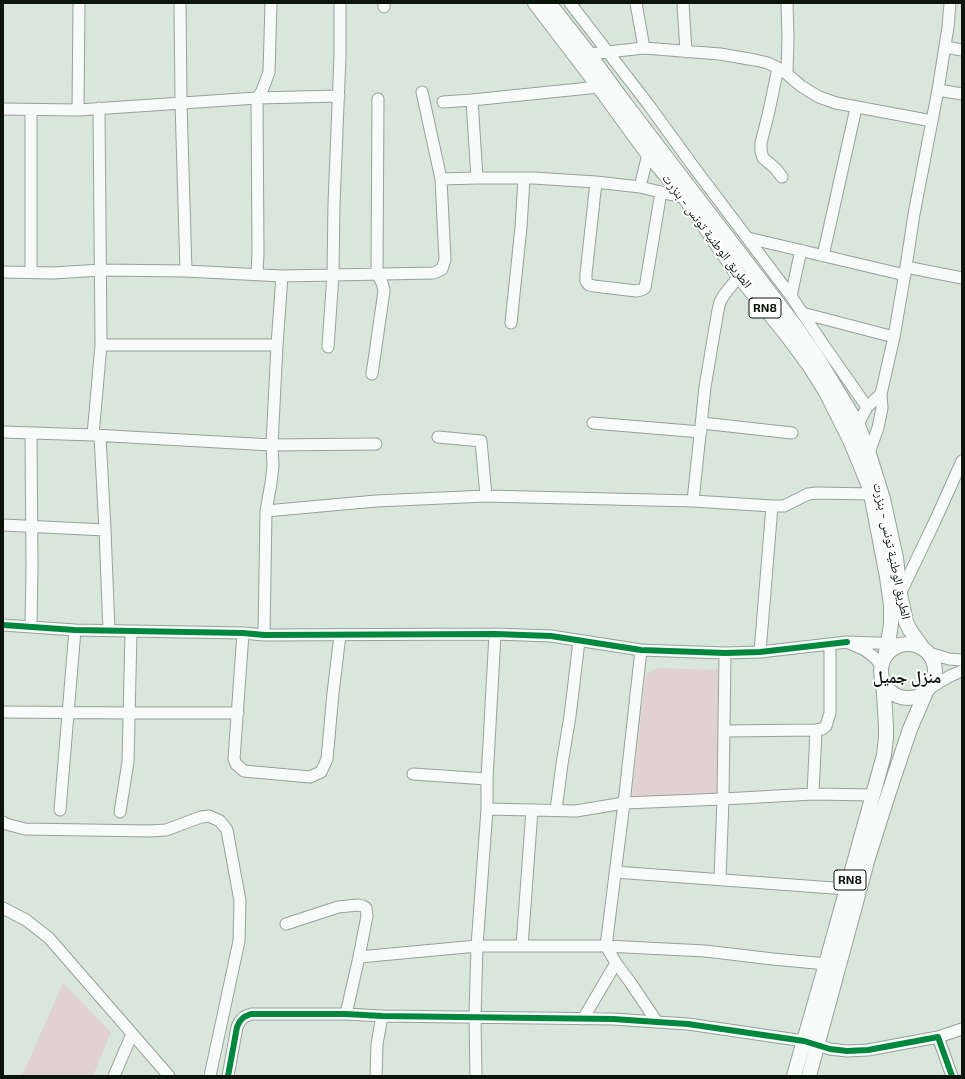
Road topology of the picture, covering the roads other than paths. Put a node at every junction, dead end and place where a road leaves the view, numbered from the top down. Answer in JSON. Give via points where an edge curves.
{"nodes":[{"id":1,"x":79,"y":3,"type":"edge"},
{"id":2,"x":180,"y":3,"type":"edge"},
{"id":3,"x":271,"y":3,"type":"edge"},
{"id":4,"x":340,"y":3,"type":"edge"},
{"id":5,"x":535,"y":3,"type":"edge"},
{"id":6,"x":549,"y":3,"type":"edge"},
{"id":7,"x":570,"y":3,"type":"edge"},
{"id":8,"x":636,"y":3,"type":"edge"},
{"id":9,"x":683,"y":3,"type":"edge"},
{"id":10,"x":787,"y":3,"type":"edge"},
{"id":11,"x":950,"y":3,"type":"edge"},
{"id":12,"x":945,"y":47,"type":"junction"},
{"id":13,"x":644,"y":48,"type":"junction"},
{"id":14,"x":962,"y":50,"type":"edge"},
{"id":15,"x":608,"y":52,"type":"junction"},
{"id":16,"x":686,"y":52,"type":"junction"},
{"id":17,"x":589,"y":54,"type":"junction"},
{"id":18,"x":783,"y":71,"type":"junction"},
{"id":19,"x":599,"y":87,"type":"junction"},
{"id":20,"x":938,"y":90,"type":"junction"},
{"id":21,"x":422,"y":92,"type":"dead end"},
{"id":22,"x":962,"y":94,"type":"edge"},
{"id":23,"x":339,"y":96,"type":"junction"},
{"id":24,"x":257,"y":98,"type":"junction"},
{"id":25,"x":378,"y":99,"type":"dead end"},
{"id":26,"x":472,"y":100,"type":"junction"},
{"id":27,"x":443,"y":102,"type":"dead end"},
{"id":28,"x":181,"y":103,"type":"junction"},
{"id":29,"x":99,"y":108,"type":"junction"},
{"id":30,"x":856,"y":108,"type":"junction"},
{"id":31,"x":3,"y":109,"type":"edge"},
{"id":32,"x":31,"y":110,"type":"junction"},
{"id":33,"x":78,"y":110,"type":"junction"},
{"id":34,"x":631,"y":121,"type":"junction"},
{"id":35,"x":932,"y":121,"type":"junction"},
{"id":36,"x":648,"y":154,"type":"junction"},
{"id":37,"x":782,"y":177,"type":"dead end"},
{"id":38,"x":477,"y":178,"type":"junction"},
{"id":39,"x":440,"y":179,"type":"junction"},
{"id":40,"x":524,"y":179,"type":"junction"},
{"id":41,"x":596,"y":182,"type":"junction"},
{"id":42,"x":640,"y":187,"type":"junction"},
{"id":43,"x":661,"y":192,"type":"junction"},
{"id":44,"x":685,"y":198,"type":"junction"},
{"id":45,"x":748,"y":238,"type":"junction"},
{"id":46,"x":801,"y":250,"type":"junction"},
{"id":47,"x":823,"y":256,"type":"junction"},
{"id":48,"x":101,"y":270,"type":"junction"},
{"id":49,"x":186,"y":271,"type":"junction"},
{"id":50,"x":905,"y":271,"type":"junction"},
{"id":51,"x":3,"y":272,"type":"edge"},
{"id":52,"x":31,"y":272,"type":"junction"},
{"id":53,"x":377,"y":273,"type":"junction"},
{"id":54,"x":257,"y":274,"type":"junction"},
{"id":55,"x":333,"y":274,"type":"junction"},
{"id":56,"x":282,"y":276,"type":"junction"},
{"id":57,"x":739,"y":276,"type":"junction"},
{"id":58,"x":962,"y":278,"type":"edge"},
{"id":59,"x":791,"y":296,"type":"junction"},
{"id":60,"x":802,"y":313,"type":"junction"},
{"id":61,"x":511,"y":323,"type":"dead end"},
{"id":62,"x":894,"y":337,"type":"junction"},
{"id":63,"x":101,"y":345,"type":"junction"},
{"id":64,"x":277,"y":345,"type":"junction"},
{"id":65,"x":328,"y":347,"type":"dead end"},
{"id":66,"x":372,"y":374,"type":"dead end"},
{"id":67,"x":881,"y":394,"type":"junction"},
{"id":68,"x":867,"y":407,"type":"junction"},
{"id":69,"x":593,"y":423,"type":"dead end"},
{"id":70,"x":858,"y":425,"type":"junction"},
{"id":71,"x":701,"y":428,"type":"junction"},
{"id":72,"x":3,"y":432,"type":"edge"},
{"id":73,"x":31,"y":433,"type":"junction"},
{"id":74,"x":792,"y":433,"type":"dead end"},
{"id":75,"x":96,"y":436,"type":"junction"},
{"id":76,"x":438,"y":437,"type":"dead end"},
{"id":77,"x":850,"y":440,"type":"junction"},
{"id":78,"x":376,"y":444,"type":"dead end"},
{"id":79,"x":272,"y":445,"type":"junction"},
{"id":80,"x":869,"y":454,"type":"junction"},
{"id":81,"x":962,"y":461,"type":"edge"},
{"id":82,"x":862,"y":469,"type":"junction"},
{"id":83,"x":872,"y":494,"type":"junction"},
{"id":84,"x":486,"y":496,"type":"junction"},
{"id":85,"x":693,"y":501,"type":"junction"},
{"id":86,"x":772,"y":506,"type":"junction"},
{"id":87,"x":266,"y":511,"type":"junction"},
{"id":88,"x":3,"y":525,"type":"edge"},
{"id":89,"x":32,"y":527,"type":"junction"},
{"id":90,"x":106,"y":530,"type":"junction"},
{"id":91,"x":900,"y":594,"type":"junction"},
{"id":92,"x":3,"y":625,"type":"edge"},
{"id":93,"x":31,"y":627,"type":"junction"},
{"id":94,"x":75,"y":630,"type":"junction"},
{"id":95,"x":109,"y":631,"type":"junction"},
{"id":96,"x":131,"y":632,"type":"junction"},
{"id":97,"x":243,"y":634,"type":"junction"},
{"id":98,"x":495,"y":634,"type":"junction"},
{"id":99,"x":264,"y":635,"type":"junction"},
{"id":100,"x":340,"y":635,"type":"junction"},
{"id":101,"x":579,"y":641,"type":"junction"},
{"id":102,"x":847,"y":642,"type":"junction"},
{"id":103,"x":830,"y":644,"type":"junction"},
{"id":104,"x":641,"y":650,"type":"junction"},
{"id":105,"x":926,"y":650,"type":"junction"},
{"id":106,"x":760,"y":652,"type":"junction"},
{"id":107,"x":725,"y":653,"type":"junction"},
{"id":108,"x":885,"y":655,"type":"junction"},
{"id":109,"x":962,"y":660,"type":"edge"},
{"id":110,"x":962,"y":671,"type":"edge"},
{"id":111,"x":882,"y":680,"type":"junction"},
{"id":112,"x":928,"y":690,"type":"junction"},
{"id":113,"x":3,"y":712,"type":"edge"},
{"id":114,"x":68,"y":712,"type":"junction"},
{"id":115,"x":129,"y":713,"type":"junction"},
{"id":116,"x":238,"y":713,"type":"junction"},
{"id":117,"x":816,"y":730,"type":"junction"},
{"id":118,"x":724,"y":731,"type":"junction"},
{"id":119,"x":413,"y":774,"type":"dead end"},
{"id":120,"x":487,"y":779,"type":"junction"},
{"id":121,"x":812,"y":794,"type":"junction"},
{"id":122,"x":873,"y":795,"type":"junction"},
{"id":123,"x":723,"y":799,"type":"junction"},
{"id":124,"x":624,"y":803,"type":"junction"},
{"id":125,"x":487,"y":808,"type":"junction"},
{"id":126,"x":60,"y":810,"type":"dead end"},
{"id":127,"x":532,"y":810,"type":"junction"},
{"id":128,"x":556,"y":810,"type":"junction"},
{"id":129,"x":120,"y":812,"type":"dead end"},
{"id":130,"x":3,"y":822,"type":"edge"},
{"id":131,"x":615,"y":872,"type":"junction"},
{"id":132,"x":720,"y":879,"type":"junction"},
{"id":133,"x":847,"y":889,"type":"junction"},
{"id":134,"x":3,"y":908,"type":"edge"},
{"id":135,"x":286,"y":924,"type":"dead end"},
{"id":136,"x":477,"y":946,"type":"junction"},
{"id":137,"x":522,"y":946,"type":"junction"},
{"id":138,"x":606,"y":946,"type":"junction"},
{"id":139,"x":360,"y":957,"type":"junction"},
{"id":140,"x":616,"y":963,"type":"junction"},
{"id":141,"x":826,"y":964,"type":"junction"},
{"id":142,"x":346,"y":1014,"type":"junction"},
{"id":143,"x":382,"y":1016,"type":"junction"},
{"id":144,"x":475,"y":1017,"type":"junction"},
{"id":145,"x":583,"y":1019,"type":"junction"},
{"id":146,"x":657,"y":1022,"type":"junction"},
{"id":147,"x":959,"y":1030,"type":"edge"},
{"id":148,"x":132,"y":1034,"type":"junction"},
{"id":149,"x":938,"y":1037,"type":"junction"},
{"id":150,"x":804,"y":1042,"type":"junction"},
{"id":151,"x":818,"y":1045,"type":"junction"},
{"id":152,"x":114,"y":1076,"type":"edge"},
{"id":153,"x":169,"y":1076,"type":"edge"},
{"id":154,"x":210,"y":1076,"type":"edge"},
{"id":155,"x":228,"y":1076,"type":"edge"},
{"id":156,"x":376,"y":1076,"type":"edge"},
{"id":157,"x":476,"y":1076,"type":"edge"},
{"id":158,"x":794,"y":1076,"type":"edge"},
{"id":159,"x":809,"y":1076,"type":"edge"},
{"id":160,"x":952,"y":1076,"type":"edge"}],
"edges":[{"from":1,"to":33,"type":"street"},
{"from":2,"to":28,"type":"street"},
{"from":3,"to":24,"type":"street","via":[[268,72]]},
{"from":4,"to":23,"type":"street"},
{"from":5,"to":19,"type":"main road","name":"الطريق الوطنية تونس - بنزرت","number":"RN8"},
{"from":6,"to":17,"type":"main road","name":"الطريق الوطنية تونس - بنزرت","number":"RN8"},
{"from":7,"to":15,"type":"street"},
{"from":8,"to":13,"type":"street"},
{"from":9,"to":16,"type":"street"},
{"from":10,"to":18,"type":"street","via":[[788,38]]},
{"from":11,"to":12,"type":"street"},
{"from":12,"to":14,"type":"street"},
{"from":12,"to":20,"type":"street"},
{"from":13,"to":15,"type":"street"},
{"from":13,"to":16,"type":"street"},
{"from":15,"to":17,"type":"street"},
{"from":15,"to":45,"type":"street"},
{"from":16,"to":18,"type":"street","via":[[756,60]]},
{"from":17,"to":34,"type":"main road","name":"الطريق الوطنية تونس - بنزرت","number":"RN8"},
{"from":18,"to":30,"type":"street","via":[[819,97]]},
{"from":18,"to":37,"type":"street","via":[[761,143],[763,158]]},
{"from":19,"to":26,"type":"street"},
{"from":19,"to":34,"type":"main road","name":"الطريق الوطنية تونس - بنزرت","number":"RN8"},
{"from":20,"to":22,"type":"street"},
{"from":20,"to":35,"type":"street"},
{"from":21,"to":39,"type":"street"},
{"from":23,"to":24,"type":"street"},
{"from":23,"to":55,"type":"street"},
{"from":24,"to":28,"type":"street"},
{"from":24,"to":54,"type":"street"},
{"from":25,"to":53,"type":"street"},
{"from":26,"to":27,"type":"street"},
{"from":26,"to":38,"type":"street"},
{"from":28,"to":29,"type":"street"},
{"from":28,"to":49,"type":"street"},
{"from":29,"to":33,"type":"street"},
{"from":29,"to":48,"type":"street"},
{"from":30,"to":35,"type":"street"},
{"from":30,"to":47,"type":"street"},
{"from":31,"to":32,"type":"street"},
{"from":32,"to":33,"type":"street"},
{"from":32,"to":52,"type":"street"},
{"from":34,"to":36,"type":"main road","name":"الطريق الوطنية تونس - بنزرت","number":"RN8"},
{"from":34,"to":70,"type":"main road","name":"الطريق الوطنية تونس - بنزرت","number":"RN8","via":[[796,327]]},
{"from":35,"to":50,"type":"street"},
{"from":36,"to":42,"type":"street"},
{"from":36,"to":44,"type":"main road","name":"الطريق الوطنية تونس - بنزرت","number":"RN8"},
{"from":38,"to":39,"type":"street"},
{"from":38,"to":40,"type":"street"},
{"from":39,"to":53,"type":"street","via":[[445,260],[442,269],[434,272]]},
{"from":40,"to":41,"type":"street"},
{"from":40,"to":61,"type":"street"},
{"from":41,"to":42,"type":"street"},
{"from":41,"to":43,"type":"street","via":[[586,274],[586,281],[594,286],[636,291],[645,288]]},
{"from":42,"to":43,"type":"street"},
{"from":43,"to":44,"type":"street"},
{"from":44,"to":57,"type":"main road","name":"الطريق الوطنية تونس - بنزرت","number":"RN8"},
{"from":45,"to":46,"type":"street"},
{"from":45,"to":59,"type":"street"},
{"from":46,"to":47,"type":"street"},
{"from":46,"to":59,"type":"street"},
{"from":47,"to":50,"type":"street"},
{"from":48,"to":49,"type":"street"},
{"from":48,"to":52,"type":"street"},
{"from":48,"to":63,"type":"street"},
{"from":49,"to":54,"type":"street"},
{"from":50,"to":58,"type":"street"},
{"from":50,"to":62,"type":"street"},
{"from":51,"to":52,"type":"street"},
{"from":53,"to":55,"type":"street"},
{"from":53,"to":66,"type":"street","via":[[384,290],[384,298]]},
{"from":54,"to":56,"type":"street"},
{"from":55,"to":56,"type":"street"},
{"from":55,"to":65,"type":"street"},
{"from":56,"to":64,"type":"street"},
{"from":57,"to":71,"type":"street","via":[[720,302],[705,387]]},
{"from":57,"to":77,"type":"main road","name":"الطريق الوطنية تونس - بنزرت","number":"RN8","via":[[809,365]]},
{"from":59,"to":60,"type":"street"},
{"from":60,"to":62,"type":"street"},
{"from":60,"to":68,"type":"street"},
{"from":62,"to":67,"type":"street"},
{"from":63,"to":64,"type":"street"},
{"from":63,"to":75,"type":"street"},
{"from":64,"to":79,"type":"street"},
{"from":67,"to":68,"type":"street"},
{"from":67,"to":80,"type":"street","via":[[882,408],[878,428]]},
{"from":68,"to":70,"type":"street"},
{"from":69,"to":71,"type":"street"},
{"from":70,"to":77,"type":"street"},
{"from":70,"to":80,"type":"main road","name":"الطريق الوطنية تونس - بنزرت","number":"RN8"},
{"from":71,"to":74,"type":"street"},
{"from":71,"to":85,"type":"street"},
{"from":72,"to":73,"type":"street"},
{"from":73,"to":75,"type":"street"},
{"from":73,"to":89,"type":"street"},
{"from":75,"to":79,"type":"street"},
{"from":75,"to":90,"type":"street"},
{"from":76,"to":84,"type":"street","via":[[481,441]]},
{"from":77,"to":82,"type":"main road","name":"الطريق الوطنية تونس - بنزرت","number":"RN8"},
{"from":78,"to":79,"type":"street"},
{"from":79,"to":87,"type":"street","via":[[273,466]]},
{"from":80,"to":82,"type":"street"},
{"from":80,"to":91,"type":"main road","name":"الطريق الوطنية تونس - بنزرت","number":"RN8","via":[[883,499],[896,558]]},
{"from":81,"to":91,"type":"street"},
{"from":82,"to":83,"type":"main road","name":"الطريق الوطنية تونس - بنزرت","number":"RN8"},
{"from":83,"to":86,"type":"street","via":[[808,494],[784,506]]},
{"from":83,"to":108,"type":"main road","name":"الطريق الوطنية تونس - بنزرت","number":"RN8","via":[[891,605],[891,624]]},
{"from":84,"to":85,"type":"street"},
{"from":84,"to":87,"type":"street","via":[[376,501]]},
{"from":85,"to":86,"type":"street"},
{"from":86,"to":106,"type":"street"},
{"from":87,"to":99,"type":"street"},
{"from":88,"to":89,"type":"street"},
{"from":89,"to":90,"type":"street"},
{"from":89,"to":93,"type":"street"},
{"from":90,"to":95,"type":"street"},
{"from":91,"to":105,"type":"main road","name":"الطريق الوطنية تونس - بنزرت","number":"RN8","via":[[906,622]]},
{"from":92,"to":93,"type":"street"},
{"from":93,"to":94,"type":"street"},
{"from":94,"to":95,"type":"street"},
{"from":94,"to":114,"type":"street"},
{"from":95,"to":96,"type":"street"},
{"from":96,"to":97,"type":"street"},
{"from":96,"to":115,"type":"street"},
{"from":97,"to":99,"type":"street"},
{"from":97,"to":116,"type":"street"},
{"from":98,"to":100,"type":"street"},
{"from":98,"to":101,"type":"street","via":[[551,636]]},
{"from":98,"to":120,"type":"street"},
{"from":99,"to":100,"type":"street"},
{"from":100,"to":116,"type":"street","via":[[327,759],[321,772],[310,778],[244,771],[234,759]]},
{"from":101,"to":104,"type":"street"},
{"from":101,"to":128,"type":"street"},
{"from":102,"to":103,"type":"street"},
{"from":102,"to":108,"type":"street"},
{"from":102,"to":108,"type":"street","via":[[874,657]]},
{"from":103,"to":106,"type":"street"},
{"from":103,"to":117,"type":"street","via":[[829,718],[826,726]]},
{"from":104,"to":107,"type":"street"},
{"from":104,"to":124,"type":"street"},
{"from":105,"to":108,"type":"main road","via":[[914,644],[905,644],[897,646]]},
{"from":105,"to":109,"type":"street","via":[[949,659]]},
{"from":105,"to":112,"type":"main road","number":"RN8","via":[[934,661],[936,670],[935,680]]},
{"from":106,"to":107,"type":"street"},
{"from":107,"to":118,"type":"street"},
{"from":108,"to":111,"type":"main road","number":"RN8"},
{"from":110,"to":112,"type":"street"},
{"from":111,"to":112,"type":"main road","via":[[893,694],[901,698],[919,697]]},
{"from":111,"to":122,"type":"main road","number":"RN8","via":[[886,738]]},
{"from":112,"to":151,"type":"main road","number":"RN8","via":[[910,729],[868,858]]},
{"from":113,"to":114,"type":"street"},
{"from":114,"to":115,"type":"street"},
{"from":114,"to":126,"type":"street"},
{"from":115,"to":116,"type":"street"},
{"from":115,"to":129,"type":"street","via":[[128,762]]},
{"from":117,"to":118,"type":"street"},
{"from":117,"to":121,"type":"street"},
{"from":118,"to":123,"type":"street"},
{"from":119,"to":120,"type":"street"},
{"from":120,"to":125,"type":"street"},
{"from":121,"to":122,"type":"street"},
{"from":121,"to":123,"type":"street"},
{"from":122,"to":133,"type":"main road","number":"RN8"},
{"from":123,"to":124,"type":"street"},
{"from":123,"to":132,"type":"street"},
{"from":124,"to":128,"type":"street","via":[[576,811]]},
{"from":124,"to":131,"type":"street"},
{"from":125,"to":127,"type":"street"},
{"from":125,"to":136,"type":"street"},
{"from":127,"to":128,"type":"street"},
{"from":127,"to":137,"type":"street"},
{"from":130,"to":154,"type":"street","via":[[26,830],[149,831],[166,830],[201,817],[209,816],[220,821],[227,830],[240,901],[239,941]]},
{"from":131,"to":132,"type":"street"},
{"from":131,"to":138,"type":"street"},
{"from":132,"to":133,"type":"street"},
{"from":133,"to":141,"type":"main road","number":"RN8"},
{"from":134,"to":148,"type":"street","via":[[26,920],[49,938]]},
{"from":135,"to":139,"type":"street","via":[[338,907],[363,906],[366,908],[367,916]]},
{"from":136,"to":137,"type":"street"},
{"from":136,"to":139,"type":"street"},
{"from":136,"to":144,"type":"street"},
{"from":137,"to":138,"type":"street"},
{"from":138,"to":140,"type":"street"},
{"from":138,"to":141,"type":"street","via":[[705,950]]},
{"from":139,"to":142,"type":"street"},
{"from":140,"to":145,"type":"street"},
{"from":140,"to":146,"type":"street"},
{"from":141,"to":150,"type":"main road","number":"RN8"},
{"from":142,"to":143,"type":"street"},
{"from":142,"to":155,"type":"street","via":[[251,1014],[244,1017],[237,1027]]},
{"from":143,"to":144,"type":"street"},
{"from":143,"to":156,"type":"street","via":[[377,1044]]},
{"from":144,"to":145,"type":"street"},
{"from":144,"to":157,"type":"street"},
{"from":145,"to":146,"type":"street"},
{"from":146,"to":150,"type":"street","via":[[688,1024]]},
{"from":147,"to":149,"type":"street"},
{"from":148,"to":152,"type":"street"},
{"from":148,"to":153,"type":"street"},
{"from":149,"to":151,"type":"street","via":[[868,1050],[846,1051]]},
{"from":149,"to":160,"type":"street"},
{"from":150,"to":151,"type":"street"},
{"from":150,"to":158,"type":"main road","number":"RN8"},
{"from":151,"to":159,"type":"main road","number":"RN8"}]}
